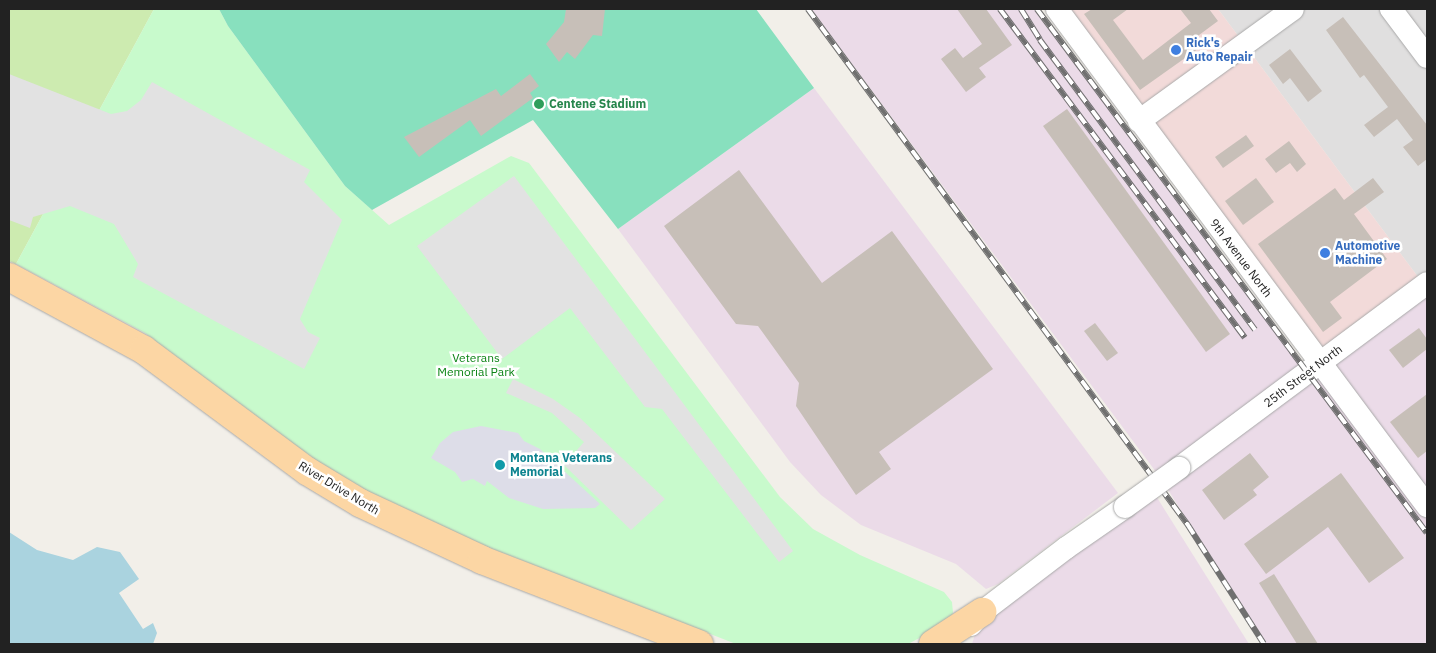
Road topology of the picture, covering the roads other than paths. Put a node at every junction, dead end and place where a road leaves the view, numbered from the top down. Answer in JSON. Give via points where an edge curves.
{"nodes":[{"id":1,"x":1057,"y":9,"type":"edge"},
{"id":2,"x":1293,"y":9,"type":"edge"},
{"id":3,"x":1391,"y":9,"type":"edge"},
{"id":4,"x":1427,"y":58,"type":"edge"},
{"id":5,"x":1140,"y":121,"type":"junction"},
{"id":6,"x":9,"y":277,"type":"edge"},
{"id":7,"x":1427,"y":283,"type":"edge"},
{"id":8,"x":1320,"y":363,"type":"junction"},
{"id":9,"x":1427,"y":506,"type":"edge"},
{"id":10,"x":982,"y":612,"type":"junction"},
{"id":11,"x":698,"y":644,"type":"edge"},
{"id":12,"x":932,"y":644,"type":"edge"},
{"id":13,"x":953,"y":644,"type":"edge"},
{"id":14,"x":972,"y":644,"type":"edge"}],
"edges":[{"from":1,"to":5,"type":"street","name":"9th Avenue North"},
{"from":2,"to":5,"type":"street"},
{"from":3,"to":4,"type":"street"},
{"from":5,"to":8,"type":"street","name":"9th Avenue North"},
{"from":6,"to":11,"type":"main road","name":"River Drive North","via":[[144,350],[307,471],[360,503],[482,560]]},
{"from":7,"to":8,"type":"street","name":"25th Street North"},
{"from":8,"to":9,"type":"street","name":"9th Avenue North"},
{"from":8,"to":10,"type":"street","name":"25th Street North","bridge":true},
{"from":10,"to":12,"type":"main road"},
{"from":10,"to":13,"type":"street"},
{"from":10,"to":14,"type":"main road"}]}
